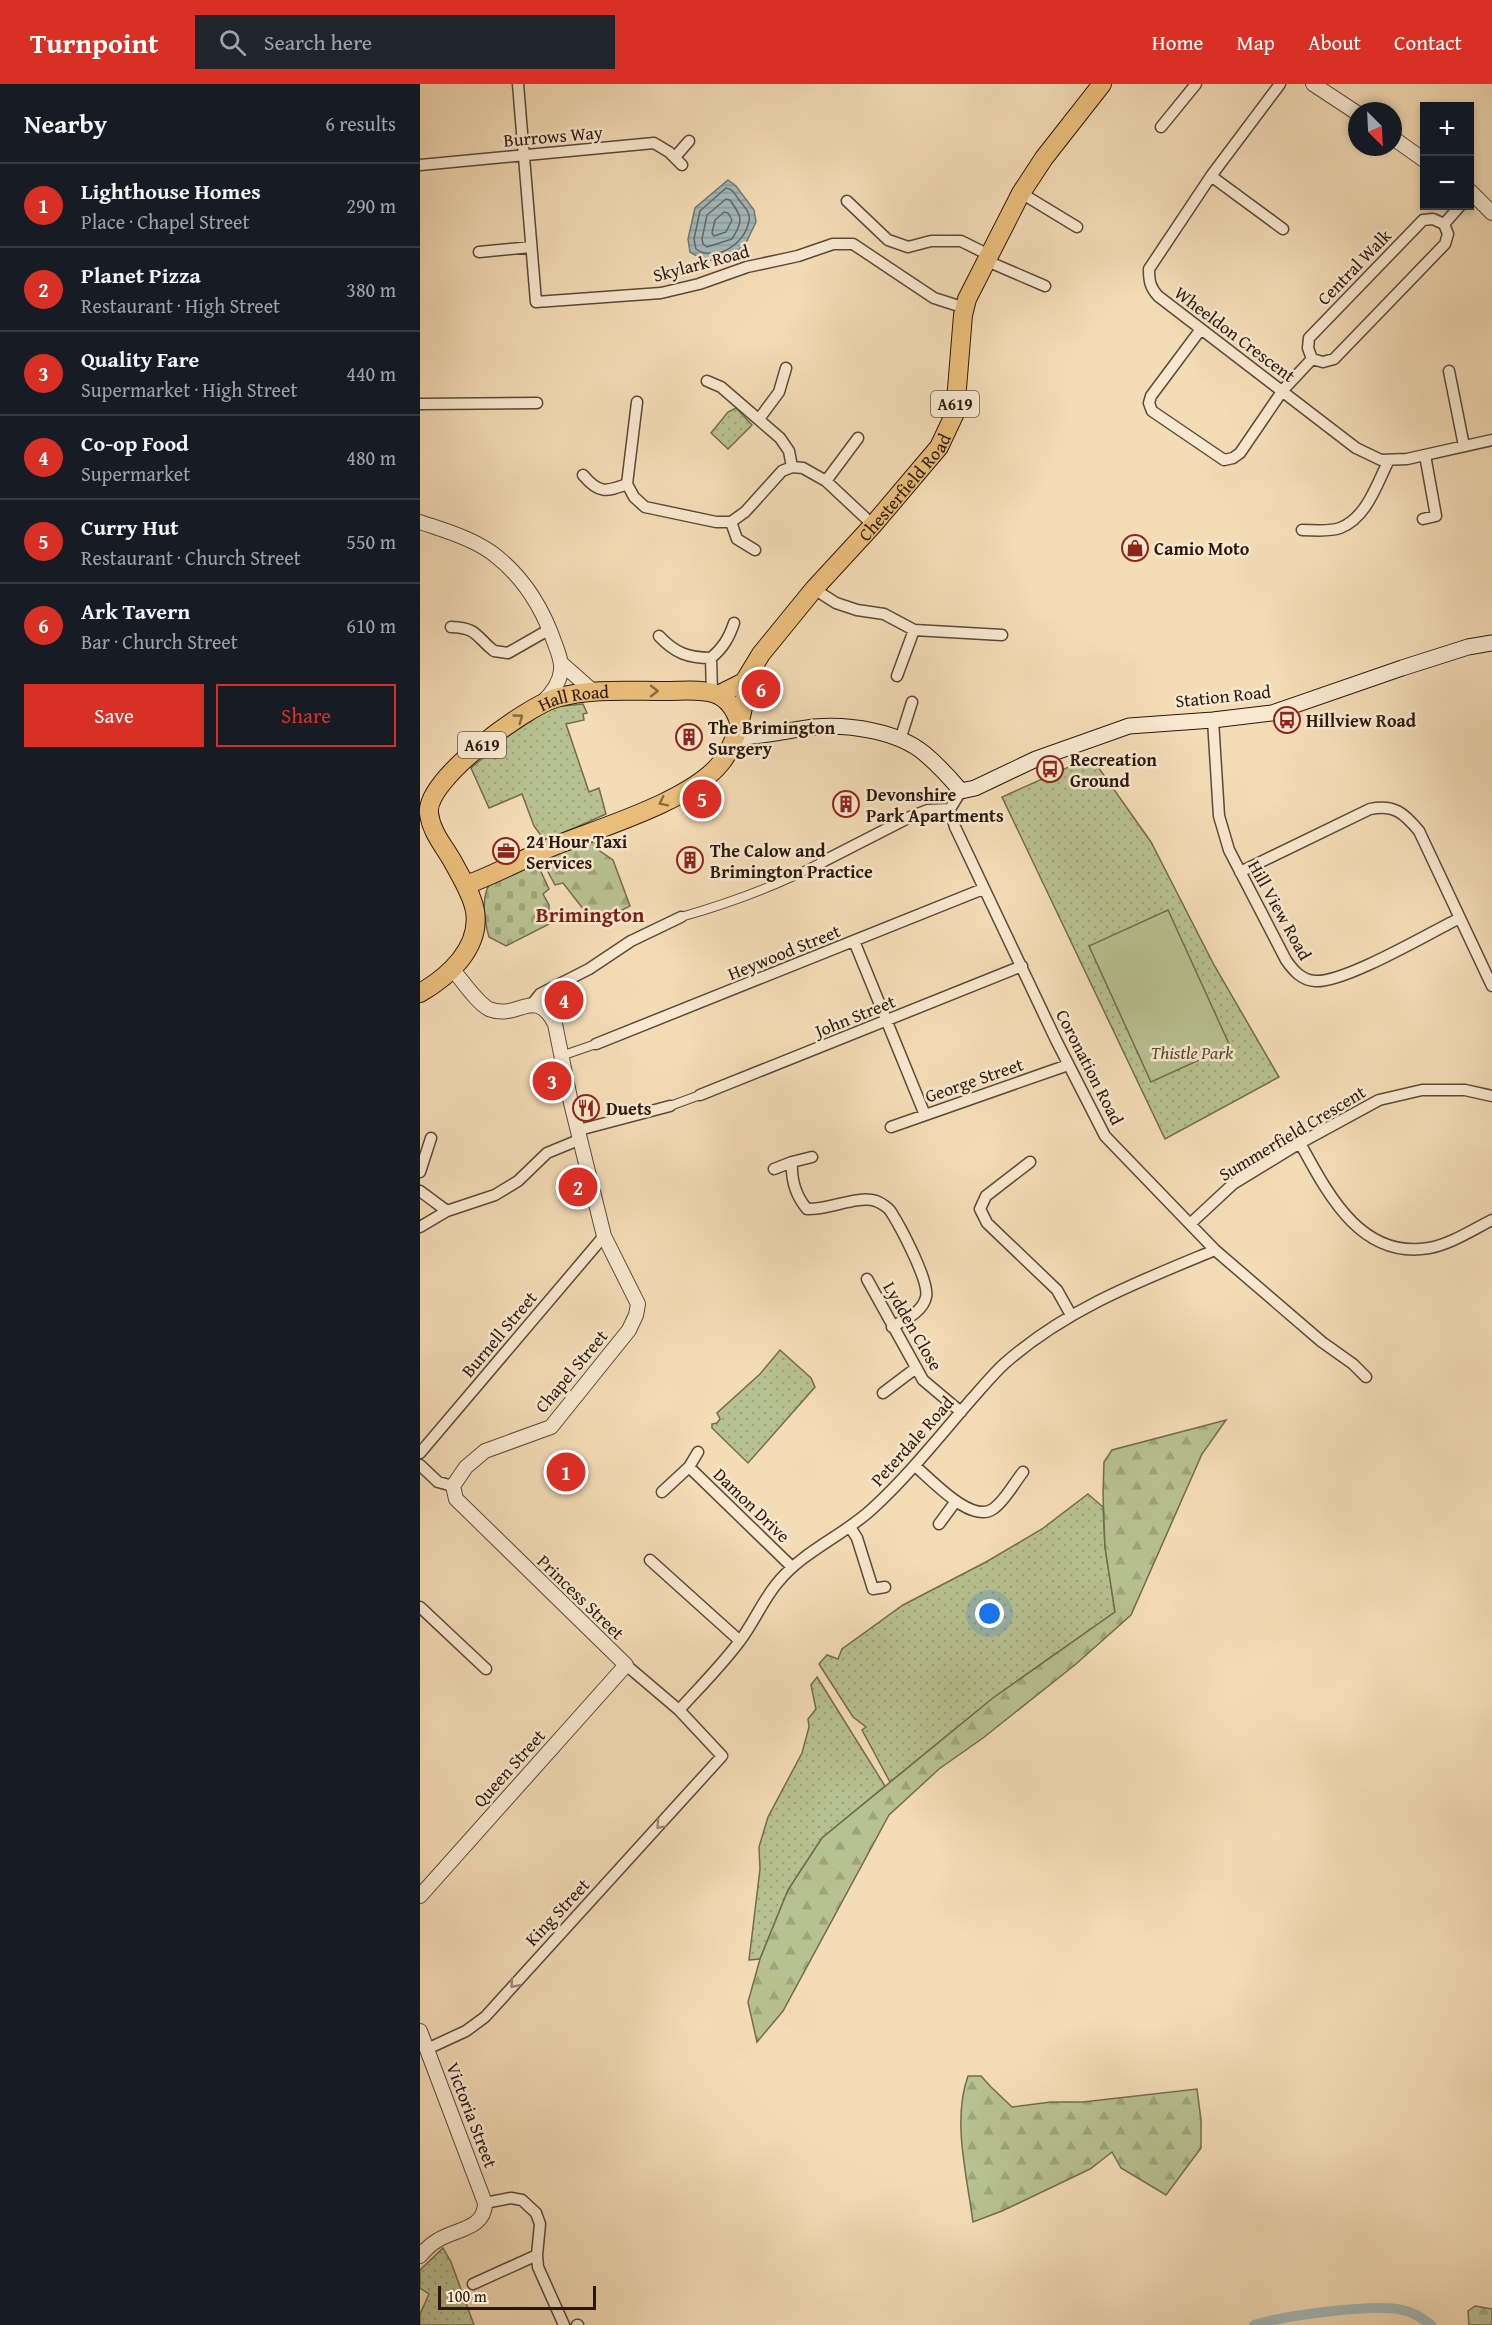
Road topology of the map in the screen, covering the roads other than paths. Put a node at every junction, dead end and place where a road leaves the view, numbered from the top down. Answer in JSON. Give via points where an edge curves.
{"nodes":[{"id":1,"x":518,"y":84,"type":"edge"},
{"id":2,"x":1102,"y":84,"type":"edge"},
{"id":3,"x":1196,"y":84,"type":"edge"},
{"id":4,"x":1280,"y":84,"type":"edge"},
{"id":5,"x":1313,"y":84,"type":"edge"},
{"id":6,"x":1348,"y":107,"type":"edge"},
{"id":7,"x":1161,"y":127,"type":"dead end"},
{"id":8,"x":689,"y":141,"type":"dead end"},
{"id":9,"x":1402,"y":144,"type":"edge"},
{"id":10,"x":524,"y":156,"type":"junction"},
{"id":11,"x":1420,"y":157,"type":"edge"},
{"id":12,"x":420,"y":165,"type":"edge"},
{"id":13,"x":1211,"y":176,"type":"junction"},
{"id":14,"x":1021,"y":193,"type":"junction"},
{"id":15,"x":1474,"y":196,"type":"edge"},
{"id":16,"x":847,"y":201,"type":"dead end"},
{"id":17,"x":1456,"y":210,"type":"edge"},
{"id":18,"x":1492,"y":213,"type":"edge"},
{"id":19,"x":1444,"y":224,"type":"junction"},
{"id":20,"x":1077,"y":227,"type":"dead end"},
{"id":21,"x":1283,"y":229,"type":"dead end"},
{"id":22,"x":531,"y":248,"type":"junction"},
{"id":23,"x":479,"y":252,"type":"dead end"},
{"id":24,"x":988,"y":258,"type":"junction"},
{"id":25,"x":1045,"y":286,"type":"dead end"},
{"id":26,"x":965,"y":308,"type":"junction"},
{"id":27,"x":1201,"y":329,"type":"junction"},
{"id":28,"x":1312,"y":359,"type":"junction"},
{"id":29,"x":786,"y":368,"type":"dead end"},
{"id":30,"x":1449,"y":371,"type":"dead end"},
{"id":31,"x":707,"y":381,"type":"dead end"},
{"id":32,"x":1282,"y":390,"type":"junction"},
{"id":33,"x":637,"y":402,"type":"dead end"},
{"id":34,"x":537,"y":403,"type":"dead end"},
{"id":35,"x":420,"y":404,"type":"edge"},
{"id":36,"x":759,"y":419,"type":"junction"},
{"id":37,"x":858,"y":438,"type":"dead end"},
{"id":38,"x":1492,"y":440,"type":"edge"},
{"id":39,"x":1464,"y":446,"type":"junction"},
{"id":40,"x":1425,"y":455,"type":"junction"},
{"id":41,"x":1389,"y":460,"type":"junction"},
{"id":42,"x":792,"y":467,"type":"junction"},
{"id":43,"x":583,"y":475,"type":"dead end"},
{"id":44,"x":826,"y":481,"type":"junction"},
{"id":45,"x":627,"y":483,"type":"junction"},
{"id":46,"x":1423,"y":519,"type":"dead end"},
{"id":47,"x":420,"y":522,"type":"edge"},
{"id":48,"x":731,"y":522,"type":"junction"},
{"id":49,"x":873,"y":525,"type":"junction"},
{"id":50,"x":1302,"y":530,"type":"dead end"},
{"id":51,"x":755,"y":550,"type":"dead end"},
{"id":52,"x":814,"y":589,"type":"junction"},
{"id":53,"x":734,"y":623,"type":"dead end"},
{"id":54,"x":451,"y":627,"type":"dead end"},
{"id":55,"x":550,"y":629,"type":"junction"},
{"id":56,"x":914,"y":630,"type":"junction"},
{"id":57,"x":1002,"y":635,"type":"dead end"},
{"id":58,"x":659,"y":636,"type":"dead end"},
{"id":59,"x":1492,"y":643,"type":"edge"},
{"id":60,"x":711,"y":658,"type":"junction"},
{"id":61,"x":561,"y":663,"type":"junction"},
{"id":62,"x":750,"y":674,"type":"junction"},
{"id":63,"x":897,"y":676,"type":"dead end"},
{"id":64,"x":596,"y":693,"type":"junction"},
{"id":65,"x":716,"y":693,"type":"junction"},
{"id":66,"x":543,"y":702,"type":"junction"},
{"id":67,"x":912,"y":702,"type":"dead end"},
{"id":68,"x":1213,"y":720,"type":"junction"},
{"id":69,"x":737,"y":730,"type":"junction"},
{"id":70,"x":900,"y":740,"type":"junction"},
{"id":71,"x":961,"y":790,"type":"junction"},
{"id":72,"x":425,"y":800,"type":"edge"},
{"id":73,"x":950,"y":809,"type":"junction"},
{"id":74,"x":822,"y":862,"type":"joint"},
{"id":75,"x":499,"y":870,"type":"junction"},
{"id":76,"x":1240,"y":872,"type":"junction"},
{"id":77,"x":466,"y":885,"type":"junction"},
{"id":78,"x":983,"y":889,"type":"junction"},
{"id":79,"x":475,"y":912,"type":"junction"},
{"id":80,"x":681,"y":917,"type":"joint"},
{"id":81,"x":1460,"y":918,"type":"junction"},
{"id":82,"x":854,"y":941,"type":"junction"},
{"id":83,"x":1022,"y":966,"type":"junction"},
{"id":84,"x":453,"y":970,"type":"junction"},
{"id":85,"x":1492,"y":986,"type":"edge"},
{"id":86,"x":420,"y":993,"type":"edge"},
{"id":87,"x":532,"y":1005,"type":"junction"},
{"id":88,"x":886,"y":1021,"type":"junction"},
{"id":89,"x":596,"y":1044,"type":"joint"},
{"id":90,"x":561,"y":1056,"type":"junction"},
{"id":91,"x":1068,"y":1065,"type":"junction"},
{"id":92,"x":700,"y":1095,"type":"joint"},
{"id":93,"x":1492,"y":1096,"type":"edge"},
{"id":94,"x":670,"y":1106,"type":"joint"},
{"id":95,"x":925,"y":1115,"type":"junction"},
{"id":96,"x":891,"y":1127,"type":"dead end"},
{"id":97,"x":580,"y":1134,"type":"junction"},
{"id":98,"x":431,"y":1138,"type":"dead end"},
{"id":99,"x":1300,"y":1143,"type":"junction"},
{"id":100,"x":812,"y":1157,"type":"dead end"},
{"id":101,"x":792,"y":1162,"type":"junction"},
{"id":102,"x":1029,"y":1162,"type":"dead end"},
{"id":103,"x":774,"y":1169,"type":"dead end"},
{"id":104,"x":420,"y":1172,"type":"edge"},
{"id":105,"x":420,"y":1191,"type":"edge"},
{"id":106,"x":447,"y":1211,"type":"junction"},
{"id":107,"x":1492,"y":1220,"type":"edge"},
{"id":108,"x":1190,"y":1224,"type":"junction"},
{"id":109,"x":420,"y":1227,"type":"edge"},
{"id":110,"x":604,"y":1236,"type":"junction"},
{"id":111,"x":1215,"y":1250,"type":"junction"},
{"id":112,"x":867,"y":1279,"type":"dead end"},
{"id":113,"x":1071,"y":1315,"type":"junction"},
{"id":114,"x":892,"y":1328,"type":"junction"},
{"id":115,"x":916,"y":1368,"type":"junction"},
{"id":116,"x":1366,"y":1377,"type":"dead end"},
{"id":117,"x":883,"y":1393,"type":"dead end"},
{"id":118,"x":961,"y":1412,"type":"junction"},
{"id":119,"x":698,"y":1452,"type":"dead end"},
{"id":120,"x":420,"y":1453,"type":"edge"},
{"id":121,"x":420,"y":1465,"type":"edge"},
{"id":122,"x":915,"y":1466,"type":"junction"},
{"id":123,"x":689,"y":1467,"type":"junction"},
{"id":124,"x":1023,"y":1472,"type":"dead end"},
{"id":125,"x":453,"y":1486,"type":"junction"},
{"id":126,"x":662,"y":1492,"type":"dead end"},
{"id":127,"x":956,"y":1501,"type":"junction"},
{"id":128,"x":939,"y":1524,"type":"dead end"},
{"id":129,"x":850,"y":1527,"type":"junction"},
{"id":130,"x":650,"y":1560,"type":"dead end"},
{"id":131,"x":792,"y":1567,"type":"junction"},
{"id":132,"x":885,"y":1587,"type":"dead end"},
{"id":133,"x":420,"y":1607,"type":"edge"},
{"id":134,"x":740,"y":1641,"type":"junction"},
{"id":135,"x":626,"y":1665,"type":"junction"},
{"id":136,"x":486,"y":1670,"type":"dead end"},
{"id":137,"x":678,"y":1710,"type":"junction"},
{"id":138,"x":722,"y":1756,"type":"joint"},
{"id":139,"x":420,"y":1896,"type":"edge"},
{"id":140,"x":420,"y":2031,"type":"edge"},
{"id":141,"x":427,"y":2049,"type":"junction"},
{"id":142,"x":485,"y":2208,"type":"junction"},
{"id":143,"x":537,"y":2255,"type":"junction"},
{"id":144,"x":420,"y":2256,"type":"edge"},
{"id":145,"x":473,"y":2284,"type":"dead end"},
{"id":146,"x":564,"y":2325,"type":"edge"}],
"edges":[{"from":1,"to":10,"type":"street","name":"Skylark Road"},
{"from":2,"to":14,"type":"highway","name":"Chesterfield Road","number":"A619"},
{"from":3,"to":7,"type":"street"},
{"from":4,"to":13,"type":"street","name":"Wheeldon Crescent"},
{"from":5,"to":6,"type":"street"},
{"from":8,"to":10,"type":"street","name":"Burrows Way","via":[[678,161],[654,143]]},
{"from":9,"to":11,"type":"street"},
{"from":10,"to":12,"type":"street","name":"Burrows Way"},
{"from":10,"to":22,"type":"street","name":"Skylark Road"},
{"from":13,"to":21,"type":"street"},
{"from":13,"to":27,"type":"street","name":"Wheeldon Crescent","via":[[1149,269],[1149,280],[1158,296]]},
{"from":14,"to":20,"type":"street"},
{"from":14,"to":24,"type":"highway","name":"Chesterfield Road","number":"A619"},
{"from":15,"to":18,"type":"street"},
{"from":16,"to":24,"type":"street","via":[[888,240],[908,247],[931,241],[962,242]]},
{"from":17,"to":19,"type":"street"},
{"from":19,"to":28,"type":"street","via":[[1448,234],[1445,244],[1334,359]]},
{"from":19,"to":28,"type":"street","name":"Central Walk","via":[[1423,220],[1308,338]]},
{"from":22,"to":23,"type":"street"},
{"from":22,"to":26,"type":"street","name":"Skylark Road","via":[[536,302],[661,293],[833,244],[853,244],[934,298]]},
{"from":24,"to":25,"type":"street"},
{"from":24,"to":26,"type":"highway","name":"Chesterfield Road","number":"A619"},
{"from":26,"to":49,"type":"highway","name":"Chesterfield Road","number":"A619","via":[[955,413],[939,447]]},
{"from":27,"to":32,"type":"street","name":"Wheeldon Crescent"},
{"from":27,"to":32,"type":"street","via":[[1151,396],[1152,411],[1224,460],[1240,453]]},
{"from":28,"to":32,"type":"street"},
{"from":29,"to":36,"type":"street","via":[[779,392]]},
{"from":30,"to":39,"type":"street"},
{"from":31,"to":36,"type":"street","via":[[721,387]]},
{"from":32,"to":41,"type":"street","name":"Wheeldon Crescent","via":[[1356,448]]},
{"from":33,"to":45,"type":"street"},
{"from":34,"to":35,"type":"street"},
{"from":36,"to":42,"type":"street","via":[[786,445]]},
{"from":37,"to":44,"type":"street"},
{"from":38,"to":39,"type":"street","name":"Wheeldon Crescent"},
{"from":39,"to":40,"type":"street","name":"Wheeldon Crescent"},
{"from":40,"to":41,"type":"street","name":"Wheeldon Crescent"},
{"from":40,"to":46,"type":"street","via":[[1436,516]]},
{"from":41,"to":50,"type":"street","via":[[1364,510],[1354,520],[1339,529]]},
{"from":42,"to":44,"type":"street"},
{"from":42,"to":48,"type":"street","via":[[782,471]]},
{"from":43,"to":45,"type":"street","via":[[593,487],[609,491]]},
{"from":44,"to":49,"type":"street"},
{"from":45,"to":48,"type":"street","via":[[645,507]]},
{"from":47,"to":55,"type":"street","via":[[495,555],[537,601]]},
{"from":48,"to":51,"type":"street","via":[[737,539]]},
{"from":49,"to":52,"type":"highway","name":"Chesterfield Road","number":"A619"},
{"from":52,"to":56,"type":"street","via":[[836,603],[884,614]]},
{"from":52,"to":62,"type":"highway","name":"Chesterfield Road","number":"A619","via":[[761,654]]},
{"from":53,"to":60,"type":"street","via":[[730,636]]},
{"from":54,"to":55,"type":"street","via":[[475,632],[494,651],[508,653]]},
{"from":55,"to":61,"type":"street"},
{"from":56,"to":57,"type":"street"},
{"from":56,"to":63,"type":"street"},
{"from":58,"to":60,"type":"street","via":[[680,654]]},
{"from":59,"to":68,"type":"main road","name":"Station Road","via":[[1468,647],[1272,713]]},
{"from":60,"to":65,"type":"street"},
{"from":61,"to":64,"type":"street"},
{"from":61,"to":66,"type":"street","via":[[557,685]]},
{"from":62,"to":65,"type":"highway","name":"Chesterfield Road","number":"A619","via":[[744,682]]},
{"from":62,"to":69,"type":"highway","number":"A619"},
{"from":64,"to":65,"type":"highway","name":"Hall Road","number":"A619","one_way":true},
{"from":64,"to":66,"type":"highway","name":"Hall Road","number":"A619"},
{"from":65,"to":69,"type":"highway","via":[[730,702]]},
{"from":72,"to":66,"type":"highway","name":"Hall Road","number":"A619","one_way":true,"via":[[483,744]]},
{"from":67,"to":70,"type":"street"},
{"from":68,"to":71,"type":"main road","name":"Station Road","via":[[1129,726],[1077,743],[975,788]]},
{"from":68,"to":76,"type":"street","name":"Hill View Road","via":[[1219,816]]},
{"from":69,"to":70,"type":"main road","via":[[749,737],[843,726]]},
{"from":69,"to":75,"type":"highway","number":"A619","one_way":true,"via":[[719,766],[688,789]]},
{"from":70,"to":71,"type":"main road","via":[[924,753]]},
{"from":71,"to":73,"type":"street"},
{"from":72,"to":77,"type":"highway","number":"A619","via":[[432,826]]},
{"from":73,"to":74,"type":"street","via":[[928,810],[912,816]]},
{"from":73,"to":78,"type":"street","name":"Coronation Road"},
{"from":74,"to":80,"type":"street","via":[[723,905]]},
{"from":75,"to":77,"type":"highway","number":"A619"},
{"from":75,"to":79,"type":"highway","number":"A619"},
{"from":76,"to":81,"type":"street","name":"Hill View Road","via":[[1286,960],[1296,974],[1313,981],[1351,973]]},
{"from":76,"to":81,"type":"street","via":[[1370,809],[1385,806],[1397,810],[1419,831]]},
{"from":77,"to":79,"type":"highway","number":"A619"},
{"from":78,"to":82,"type":"street","name":"Heywood Street"},
{"from":78,"to":83,"type":"street","name":"Coronation Road"},
{"from":79,"to":84,"type":"highway","number":"A619","via":[[469,946]]},
{"from":80,"to":87,"type":"street","via":[[540,994]]},
{"from":81,"to":85,"type":"street"},
{"from":82,"to":88,"type":"street"},
{"from":82,"to":89,"type":"street","name":"Heywood Street"},
{"from":83,"to":88,"type":"street","name":"John Street"},
{"from":83,"to":91,"type":"street","name":"Coronation Road"},
{"from":84,"to":86,"type":"highway","number":"A619"},
{"from":84,"to":87,"type":"street","via":[[485,1007],[510,1013]]},
{"from":87,"to":90,"type":"street","name":"Chapel Street","via":[[545,1009],[555,1024]]},
{"from":88,"to":92,"type":"street","name":"John Street"},
{"from":88,"to":95,"type":"street"},
{"from":89,"to":90,"type":"street"},
{"from":90,"to":97,"type":"street","name":"Chapel Street"},
{"from":91,"to":95,"type":"street","name":"George Street"},
{"from":91,"to":108,"type":"street","name":"Coronation Road","via":[[1105,1136]]},
{"from":92,"to":94,"type":"street"},
{"from":93,"to":99,"type":"street","name":"Summerfield Crescent","via":[[1465,1090],[1422,1090],[1378,1100]]},
{"from":94,"to":97,"type":"street"},
{"from":95,"to":96,"type":"street","name":"George Street"},
{"from":97,"to":106,"type":"street","via":[[547,1153],[518,1181],[495,1195]]},
{"from":97,"to":110,"type":"street","name":"Chapel Street"},
{"from":98,"to":104,"type":"street"},
{"from":99,"to":107,"type":"street","via":[[1346,1218],[1382,1243],[1404,1249],[1429,1248]]},
{"from":99,"to":108,"type":"street","name":"Summerfield Crescent","via":[[1233,1184]]},
{"from":100,"to":101,"type":"street"},
{"from":101,"to":103,"type":"street"},
{"from":101,"to":114,"type":"street","via":[[791,1174],[807,1209],[860,1200],[876,1201],[890,1210],[925,1278],[926,1298],[917,1312]]},
{"from":102,"to":113,"type":"street","via":[[986,1196],[980,1209],[987,1222],[1057,1290]]},
{"from":105,"to":106,"type":"street"},
{"from":106,"to":109,"type":"street"},
{"from":108,"to":111,"type":"street","name":"Coronation Road"},
{"from":110,"to":120,"type":"street","name":"Burnell Street"},
{"from":110,"to":125,"type":"street","name":"Chapel Street","via":[[638,1304],[629,1330],[551,1427],[485,1451],[466,1467]]},
{"from":111,"to":113,"type":"street","name":"Peterdale Road"},
{"from":111,"to":116,"type":"street","name":"Coronation Road"},
{"from":112,"to":114,"type":"street","name":"Lydden Close"},
{"from":113,"to":118,"type":"street","name":"Peterdale Road","via":[[1002,1366]]},
{"from":114,"to":115,"type":"street","name":"Lydden Close"},
{"from":115,"to":117,"type":"street"},
{"from":115,"to":118,"type":"street","name":"Lydden Close","via":[[923,1380]]},
{"from":118,"to":122,"type":"street","name":"Peterdale Road"},
{"from":119,"to":123,"type":"street","name":"Damon Drive"},
{"from":121,"to":125,"type":"street","via":[[438,1482]]},
{"from":122,"to":127,"type":"street"},
{"from":122,"to":129,"type":"street","name":"Peterdale Road"},
{"from":123,"to":126,"type":"street","name":"Damon Drive"},
{"from":123,"to":131,"type":"street","name":"Damon Drive"},
{"from":124,"to":127,"type":"street","via":[[994,1508],[983,1513]]},
{"from":125,"to":135,"type":"street","name":"Princess Street","via":[[456,1499]]},
{"from":127,"to":128,"type":"street"},
{"from":129,"to":131,"type":"street","name":"Peterdale Road"},
{"from":129,"to":132,"type":"street","via":[[873,1589]]},
{"from":130,"to":134,"type":"street"},
{"from":131,"to":134,"type":"street","name":"Peterdale Road"},
{"from":133,"to":136,"type":"street"},
{"from":134,"to":137,"type":"street","name":"Peterdale Road"},
{"from":135,"to":137,"type":"street","name":"Princess Street"},
{"from":135,"to":139,"type":"street","name":"Queen Street"},
{"from":137,"to":138,"type":"street","name":"Princess Street"},
{"from":138,"to":141,"type":"street","name":"King Street","one_way":true,"via":[[485,2018]]},
{"from":140,"to":141,"type":"street","name":"Victoria Street"},
{"from":141,"to":142,"type":"street","name":"Victoria Street"},
{"from":142,"to":143,"type":"street","via":[[511,2198],[530,2205],[540,2224]]},
{"from":142,"to":144,"type":"street","via":[[478,2222],[438,2240]]},
{"from":143,"to":145,"type":"street"},
{"from":143,"to":146,"type":"street","via":[[538,2267]]}]}
